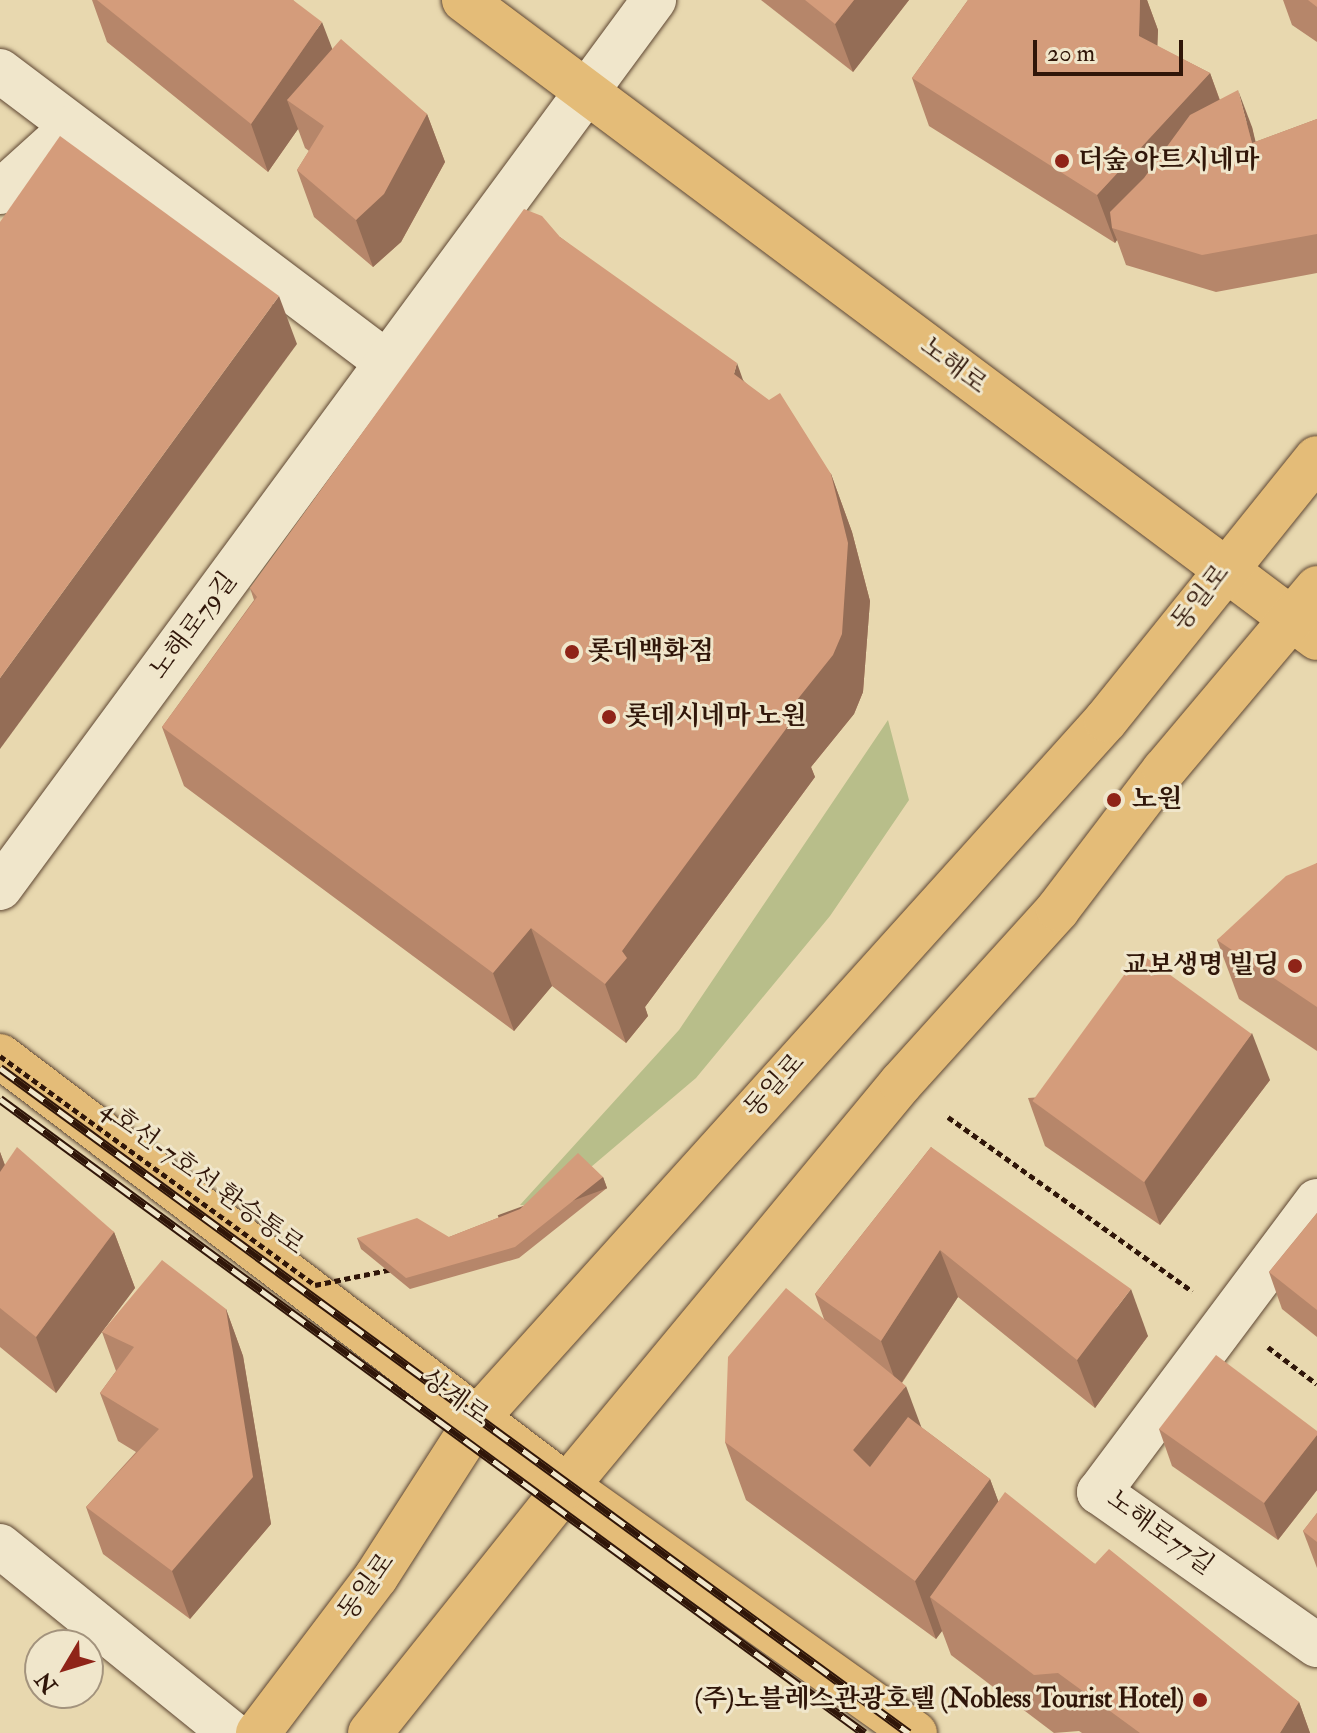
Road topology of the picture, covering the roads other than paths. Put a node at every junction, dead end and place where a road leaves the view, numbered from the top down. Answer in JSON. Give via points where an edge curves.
{"nodes":[{"id":1,"x":464,"y":0,"type":"edge"},
{"id":2,"x":654,"y":0,"type":"edge"},
{"id":3,"x":0,"y":71,"type":"edge"},
{"id":4,"x":590,"y":93,"type":"junction"},
{"id":5,"x":72,"y":127,"type":"junction"},
{"id":6,"x":0,"y":192,"type":"edge"},
{"id":7,"x":389,"y":364,"type":"junction"},
{"id":8,"x":1317,"y":458,"type":"edge"},
{"id":9,"x":1222,"y":570,"type":"junction"},
{"id":10,"x":1308,"y":616,"type":"edge"},
{"id":11,"x":0,"y":888,"type":"edge"},
{"id":12,"x":4,"y":1059,"type":"edge"},
{"id":13,"x":1317,"y":1201,"type":"edge"},
{"id":14,"x":480,"y":1415,"type":"junction"},
{"id":15,"x":567,"y":1486,"type":"junction"},
{"id":16,"x":0,"y":1546,"type":"edge"},
{"id":17,"x":1317,"y":1645,"type":"edge"},
{"id":18,"x":231,"y":1733,"type":"edge"},
{"id":19,"x":258,"y":1733,"type":"edge"},
{"id":20,"x":370,"y":1733,"type":"edge"},
{"id":21,"x":915,"y":1733,"type":"edge"}],
"edges":[{"from":1,"to":4,"type":"main road","name":"노해로"},
{"from":2,"to":4,"type":"street"},
{"from":3,"to":5,"type":"street"},
{"from":4,"to":7,"type":"street","name":"노해로79길"},
{"from":4,"to":9,"type":"main road","name":"노해로"},
{"from":5,"to":6,"type":"street"},
{"from":5,"to":7,"type":"street"},
{"from":7,"to":11,"type":"street","name":"노해로79길"},
{"from":8,"to":9,"type":"main road","name":"동일로"},
{"from":9,"to":10,"type":"main road","name":"노해로"},
{"from":9,"to":14,"type":"main road","name":"동일로","via":[[1106,720]]},
{"from":10,"to":15,"type":"main road","via":[[1164,770],[1058,909],[901,1083]]},
{"from":12,"to":14,"type":"main road","name":"상계로"},
{"from":13,"to":17,"type":"street","name":"노해로77길","via":[[1099,1492]]},
{"from":14,"to":15,"type":"main road","name":"상계로"},
{"from":14,"to":19,"type":"main road","name":"동일로","via":[[376,1577]]},
{"from":15,"to":20,"type":"main road"},
{"from":15,"to":21,"type":"main road","name":"상계로"},
{"from":16,"to":18,"type":"street"}]}
